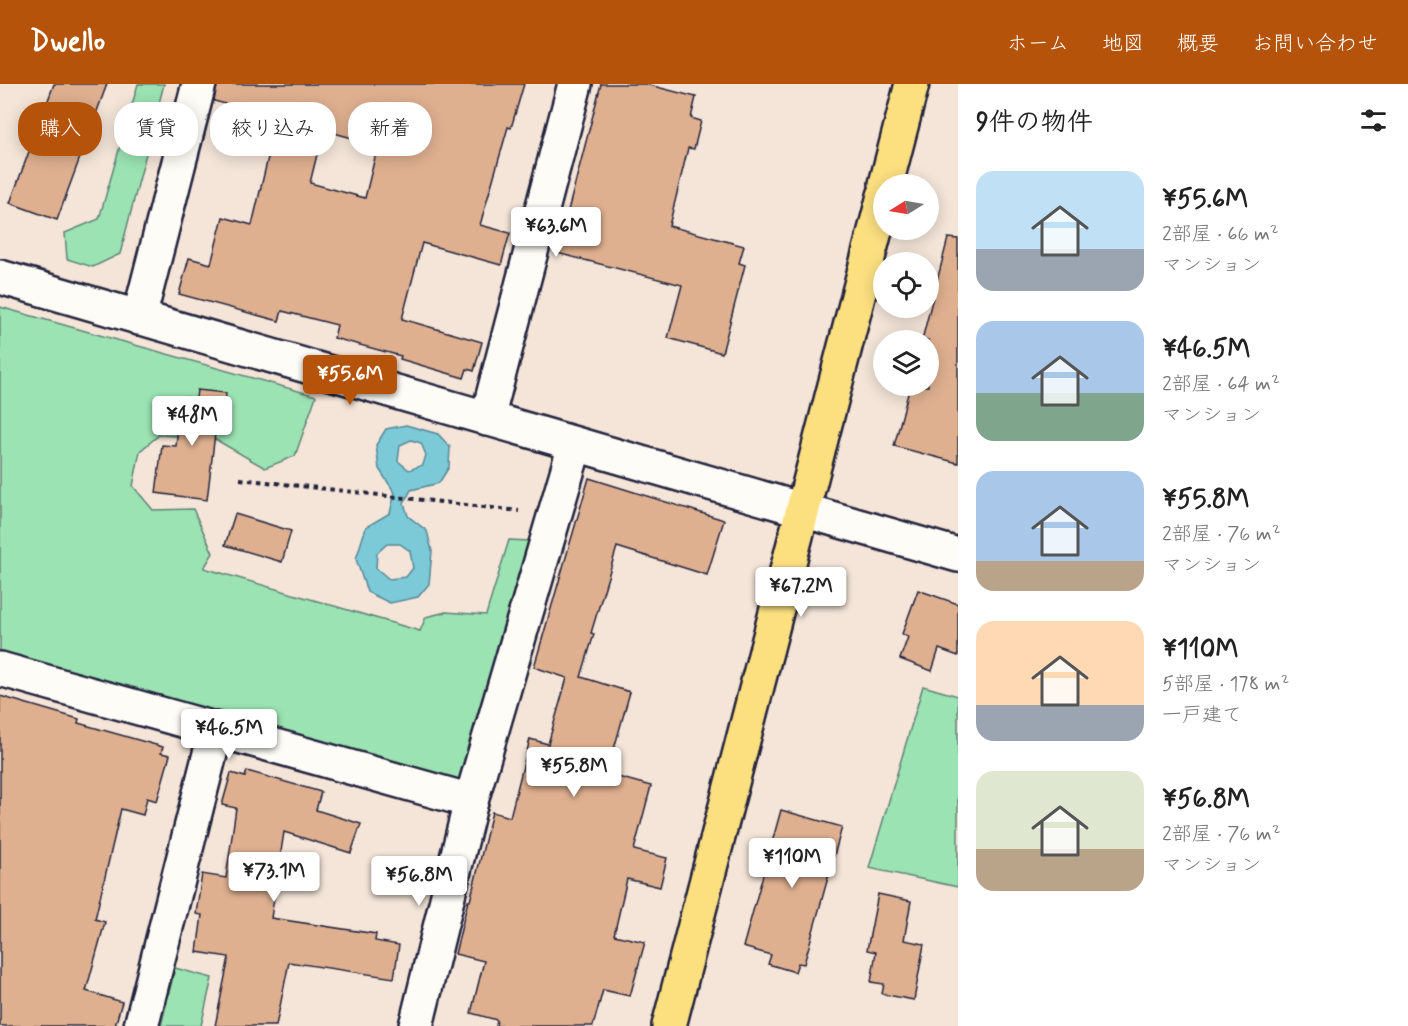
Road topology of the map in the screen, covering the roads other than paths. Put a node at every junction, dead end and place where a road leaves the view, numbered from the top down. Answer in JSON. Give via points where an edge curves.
{"nodes":[{"id":1,"x":199,"y":84,"type":"edge"},
{"id":2,"x":575,"y":84,"type":"edge"},
{"id":3,"x":912,"y":84,"type":"edge"},
{"id":4,"x":889,"y":174,"type":"edge"},
{"id":5,"x":873,"y":239,"type":"edge"},
{"id":6,"x":0,"y":277,"type":"edge"},
{"id":7,"x":139,"y":318,"type":"junction"},
{"id":8,"x":487,"y":419,"type":"junction"},
{"id":9,"x":575,"y":445,"type":"junction"},
{"id":10,"x":803,"y":509,"type":"junction"},
{"id":11,"x":958,"y":555,"type":"edge"},
{"id":12,"x":0,"y":669,"type":"edge"},
{"id":13,"x":216,"y":730,"type":"junction"},
{"id":14,"x":471,"y":801,"type":"junction"},
{"id":15,"x":141,"y":1026,"type":"edge"},
{"id":16,"x":416,"y":1026,"type":"edge"},
{"id":17,"x":669,"y":1026,"type":"edge"}],
"edges":[{"from":1,"to":7,"type":"street"},
{"from":2,"to":8,"type":"street"},
{"from":3,"to":4,"type":"main road"},
{"from":5,"to":10,"type":"main road"},
{"from":6,"to":7,"type":"street"},
{"from":7,"to":8,"type":"street"},
{"from":8,"to":9,"type":"street"},
{"from":9,"to":10,"type":"street"},
{"from":9,"to":14,"type":"street"},
{"from":10,"to":11,"type":"street"},
{"from":10,"to":17,"type":"main road"},
{"from":12,"to":13,"type":"street"},
{"from":13,"to":14,"type":"street"},
{"from":13,"to":15,"type":"street"},
{"from":14,"to":16,"type":"street"}]}
